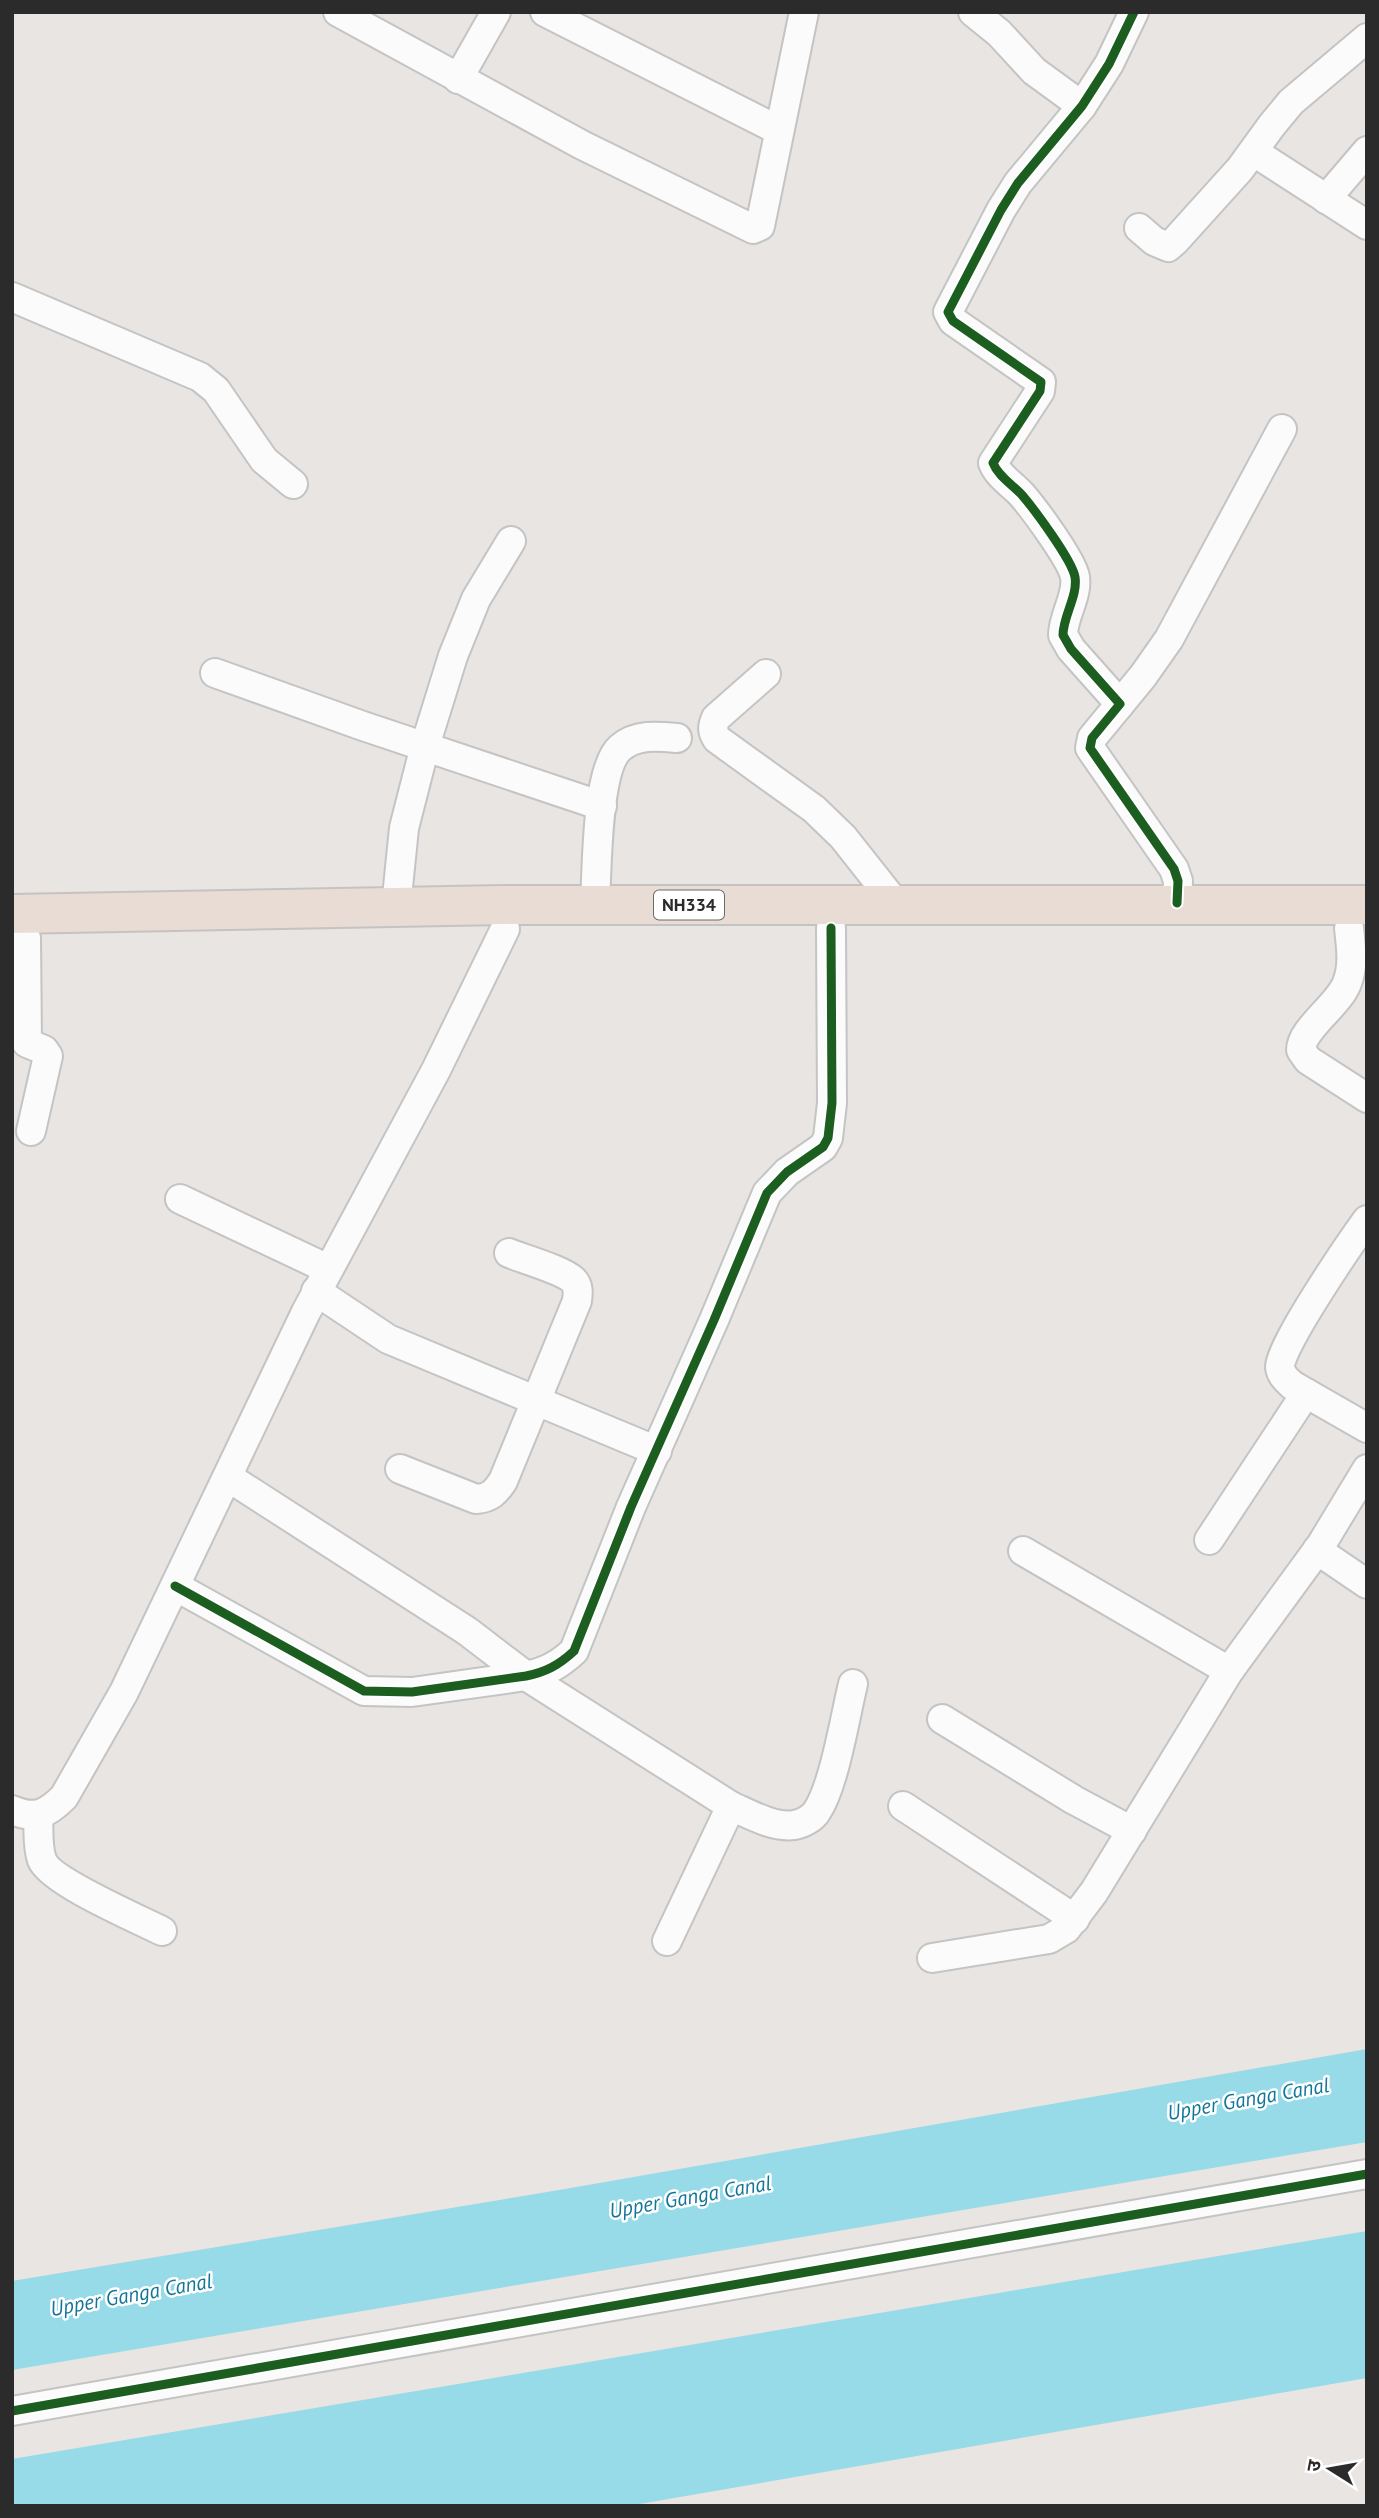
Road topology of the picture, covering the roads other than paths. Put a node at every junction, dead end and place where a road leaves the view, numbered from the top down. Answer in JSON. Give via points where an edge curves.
{"nodes":[{"id":1,"x":338,"y":12,"type":"edge"},
{"id":2,"x":496,"y":12,"type":"edge"},
{"id":3,"x":545,"y":12,"type":"edge"},
{"id":4,"x":804,"y":12,"type":"edge"},
{"id":5,"x":973,"y":12,"type":"edge"},
{"id":6,"x":1135,"y":12,"type":"edge"},
{"id":7,"x":1006,"y":22,"type":"edge"},
{"id":8,"x":1367,"y":38,"type":"edge"},
{"id":9,"x":458,"y":79,"type":"junction"},
{"id":10,"x":1082,"y":106,"type":"junction"},
{"id":11,"x":778,"y":130,"type":"junction"},
{"id":12,"x":1367,"y":151,"type":"edge"},
{"id":13,"x":1254,"y":152,"type":"junction"},
{"id":14,"x":1326,"y":200,"type":"junction"},
{"id":15,"x":1367,"y":225,"type":"edge"},
{"id":16,"x":1139,"y":228,"type":"dead end"},
{"id":17,"x":12,"y":297,"type":"edge"},
{"id":18,"x":1282,"y":429,"type":"dead end"},
{"id":19,"x":293,"y":484,"type":"dead end"},
{"id":20,"x":511,"y":541,"type":"dead end"},
{"id":21,"x":215,"y":673,"type":"dead end"},
{"id":22,"x":766,"y":674,"type":"dead end"},
{"id":23,"x":1120,"y":704,"type":"junction"},
{"id":24,"x":677,"y":738,"type":"dead end"},
{"id":25,"x":425,"y":746,"type":"junction"},
{"id":26,"x":602,"y":806,"type":"junction"},
{"id":27,"x":895,"y":904,"type":"junction"},
{"id":28,"x":1177,"y":904,"type":"junction"},
{"id":29,"x":595,"y":905,"type":"junction"},
{"id":30,"x":396,"y":907,"type":"junction"},
{"id":31,"x":1361,"y":920,"type":"edge"},
{"id":32,"x":831,"y":928,"type":"junction"},
{"id":33,"x":505,"y":929,"type":"junction"},
{"id":34,"x":17,"y":930,"type":"edge"},
{"id":35,"x":1367,"y":1098,"type":"edge"},
{"id":36,"x":31,"y":1131,"type":"dead end"},
{"id":37,"x":180,"y":1199,"type":"dead end"},
{"id":38,"x":1362,"y":1235,"type":"edge"},
{"id":39,"x":509,"y":1253,"type":"dead end"},
{"id":40,"x":322,"y":1280,"type":"junction"},
{"id":41,"x":1306,"y":1393,"type":"junction"},
{"id":42,"x":536,"y":1401,"type":"junction"},
{"id":43,"x":1367,"y":1428,"type":"edge"},
{"id":44,"x":657,"y":1451,"type":"junction"},
{"id":45,"x":400,"y":1469,"type":"dead end"},
{"id":46,"x":1367,"y":1469,"type":"edge"},
{"id":47,"x":228,"y":1477,"type":"junction"},
{"id":48,"x":1209,"y":1540,"type":"dead end"},
{"id":49,"x":1317,"y":1550,"type":"junction"},
{"id":50,"x":1023,"y":1551,"type":"dead end"},
{"id":51,"x":1367,"y":1584,"type":"edge"},
{"id":52,"x":175,"y":1586,"type":"junction"},
{"id":53,"x":1229,"y":1671,"type":"junction"},
{"id":54,"x":526,"y":1676,"type":"junction"},
{"id":55,"x":853,"y":1685,"type":"dead end"},
{"id":56,"x":942,"y":1719,"type":"dead end"},
{"id":57,"x":903,"y":1806,"type":"dead end"},
{"id":58,"x":731,"y":1807,"type":"junction"},
{"id":59,"x":25,"y":1813,"type":"edge"},
{"id":60,"x":1132,"y":1831,"type":"junction"},
{"id":61,"x":1075,"y":1919,"type":"junction"},
{"id":62,"x":162,"y":1931,"type":"dead end"},
{"id":63,"x":667,"y":1941,"type":"dead end"},
{"id":64,"x":932,"y":1958,"type":"dead end"},
{"id":65,"x":1367,"y":2174,"type":"edge"},
{"id":66,"x":12,"y":2411,"type":"edge"}],
"edges":[{"from":1,"to":9,"type":"street"},
{"from":2,"to":9,"type":"street"},
{"from":3,"to":11,"type":"street"},
{"from":4,"to":11,"type":"street"},
{"from":5,"to":7,"type":"street"},
{"from":6,"to":10,"type":"street"},
{"from":7,"to":10,"type":"street","via":[[1034,71]]},
{"from":8,"to":13,"type":"street","via":[[1291,102]]},
{"from":9,"to":11,"type":"street","via":[[753,229],[760,226]]},
{"from":10,"to":23,"type":"street","via":[[1018,183],[948,312],[953,321],[1041,382],[1040,391],[993,463],[1040,517],[1074,572],[1063,635]]},
{"from":12,"to":14,"type":"street"},
{"from":13,"to":14,"type":"street"},
{"from":13,"to":16,"type":"street","via":[[1168,247]]},
{"from":14,"to":15,"type":"street"},
{"from":17,"to":19,"type":"street","via":[[200,377],[216,390],[264,460]]},
{"from":18,"to":23,"type":"street","via":[[1169,639]]},
{"from":20,"to":25,"type":"street","via":[[466,622]]},
{"from":21,"to":25,"type":"street"},
{"from":22,"to":27,"type":"street","via":[[716,718],[713,732],[814,809],[843,837]]},
{"from":23,"to":28,"type":"street","via":[[1092,738],[1090,748],[1174,869]]},
{"from":24,"to":26,"type":"street","via":[[651,736],[619,749],[610,764]]},
{"from":25,"to":26,"type":"street"},
{"from":25,"to":30,"type":"street","via":[[404,828]]},
{"from":26,"to":29,"type":"street"},
{"from":27,"to":28,"type":"highway","number":"NH334"},
{"from":27,"to":29,"type":"highway","number":"NH334"},
{"from":28,"to":31,"type":"highway","number":"NH334"},
{"from":29,"to":30,"type":"highway","number":"NH334"},
{"from":30,"to":34,"type":"highway","number":"NH334"},
{"from":31,"to":32,"type":"highway","number":"NH334"},
{"from":31,"to":35,"type":"street","via":[[1347,985],[1303,1041],[1301,1050],[1308,1060]]},
{"from":32,"to":33,"type":"highway","number":"NH334"},
{"from":32,"to":44,"type":"street","via":[[828,1138],[767,1193]]},
{"from":33,"to":34,"type":"highway","number":"NH334"},
{"from":33,"to":40,"type":"street","via":[[436,1070]]},
{"from":34,"to":36,"type":"street","via":[[27,1043],[48,1056]]},
{"from":37,"to":40,"type":"street"},
{"from":38,"to":41,"type":"street","via":[[1282,1357],[1283,1378]]},
{"from":39,"to":42,"type":"street","via":[[565,1275],[578,1290]]},
{"from":40,"to":42,"type":"street","via":[[388,1339]]},
{"from":40,"to":47,"type":"street"},
{"from":41,"to":43,"type":"street"},
{"from":41,"to":48,"type":"street"},
{"from":42,"to":44,"type":"street"},
{"from":42,"to":45,"type":"street","via":[[503,1481],[487,1498],[466,1497]]},
{"from":44,"to":54,"type":"street","via":[[574,1651],[545,1672]]},
{"from":46,"to":49,"type":"street"},
{"from":47,"to":52,"type":"street"},
{"from":47,"to":54,"type":"street","via":[[467,1630]]},
{"from":49,"to":51,"type":"street"},
{"from":49,"to":53,"type":"street"},
{"from":50,"to":53,"type":"street"},
{"from":52,"to":54,"type":"street","via":[[363,1691],[412,1692]]},
{"from":52,"to":59,"type":"street","via":[[124,1692],[64,1797],[52,1809]]},
{"from":53,"to":60,"type":"street"},
{"from":54,"to":58,"type":"street"},
{"from":55,"to":58,"type":"street","via":[[829,1782],[816,1813],[794,1825]]},
{"from":56,"to":60,"type":"street"},
{"from":57,"to":61,"type":"street"},
{"from":58,"to":63,"type":"street"},
{"from":59,"to":62,"type":"street","via":[[42,1861],[51,1872]]},
{"from":60,"to":61,"type":"street"},
{"from":61,"to":64,"type":"street","via":[[1049,1939]]},
{"from":65,"to":66,"type":"street"}]}
